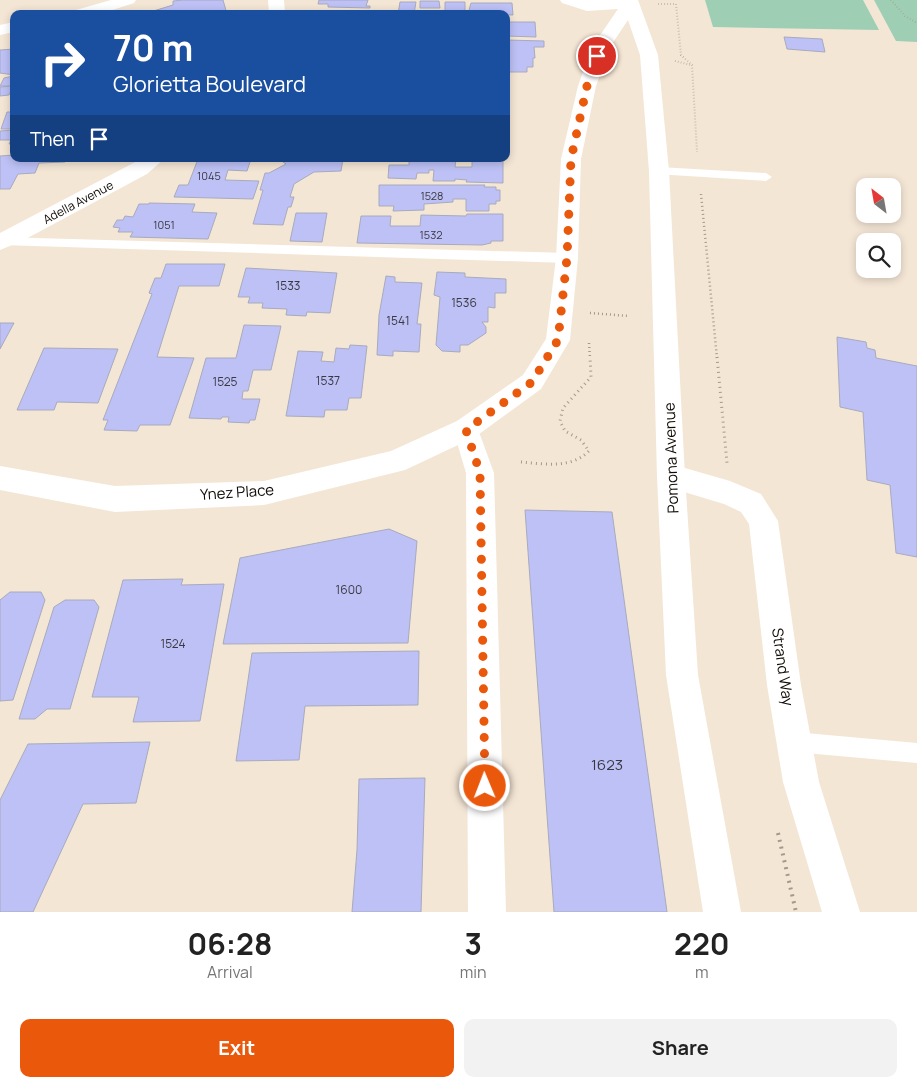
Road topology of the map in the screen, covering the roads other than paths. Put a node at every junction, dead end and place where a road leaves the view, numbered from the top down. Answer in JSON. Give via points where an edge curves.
{"nodes":[{"id":1,"x":128,"y":0,"type":"edge"},
{"id":2,"x":568,"y":0,"type":"edge"},
{"id":3,"x":630,"y":2,"type":"edge"},
{"id":4,"x":95,"y":10,"type":"edge"},
{"id":5,"x":150,"y":162,"type":"edge"},
{"id":6,"x":659,"y":171,"type":"junction"},
{"id":7,"x":766,"y":177,"type":"dead end"},
{"id":8,"x":1,"y":241,"type":"edge"},
{"id":9,"x":567,"y":258,"type":"junction"},
{"id":10,"x":466,"y":430,"type":"junction"},
{"id":11,"x":671,"y":476,"type":"junction"},
{"id":12,"x":0,"y":478,"type":"edge"},
{"id":13,"x":794,"y":742,"type":"junction"},
{"id":14,"x":917,"y":753,"type":"edge"},
{"id":15,"x":487,"y":912,"type":"edge"},
{"id":16,"x":722,"y":912,"type":"edge"},
{"id":17,"x":840,"y":912,"type":"edge"}],
"edges":[{"from":1,"to":4,"type":"street"},
{"from":2,"to":3,"type":"street","via":[[587,6]]},
{"from":3,"to":6,"type":"street","name":"Pomona Avenue","via":[[649,56]]},
{"from":3,"to":9,"type":"street","name":"Ynez Place","via":[[601,47],[587,86],[571,159]]},
{"from":5,"to":8,"type":"street","name":"Adella Avenue"},
{"from":6,"to":7,"type":"lane"},
{"from":6,"to":11,"type":"street","name":"Pomona Avenue"},
{"from":8,"to":9,"type":"lane"},
{"from":9,"to":10,"type":"street","name":"Ynez Place","via":[[558,340],[532,382]]},
{"from":10,"to":12,"type":"street","name":"Ynez Place","via":[[394,462],[264,493],[115,499]]},
{"from":10,"to":15,"type":"street","via":[[480,473]]},
{"from":11,"to":13,"type":"street","name":"Strand Way","via":[[730,493],[750,503],[763,521]]},
{"from":11,"to":16,"type":"street","name":"Pomona Avenue","via":[[682,675]]},
{"from":13,"to":14,"type":"lane"},
{"from":13,"to":17,"type":"street","name":"Strand Way","via":[[801,782]]}]}
